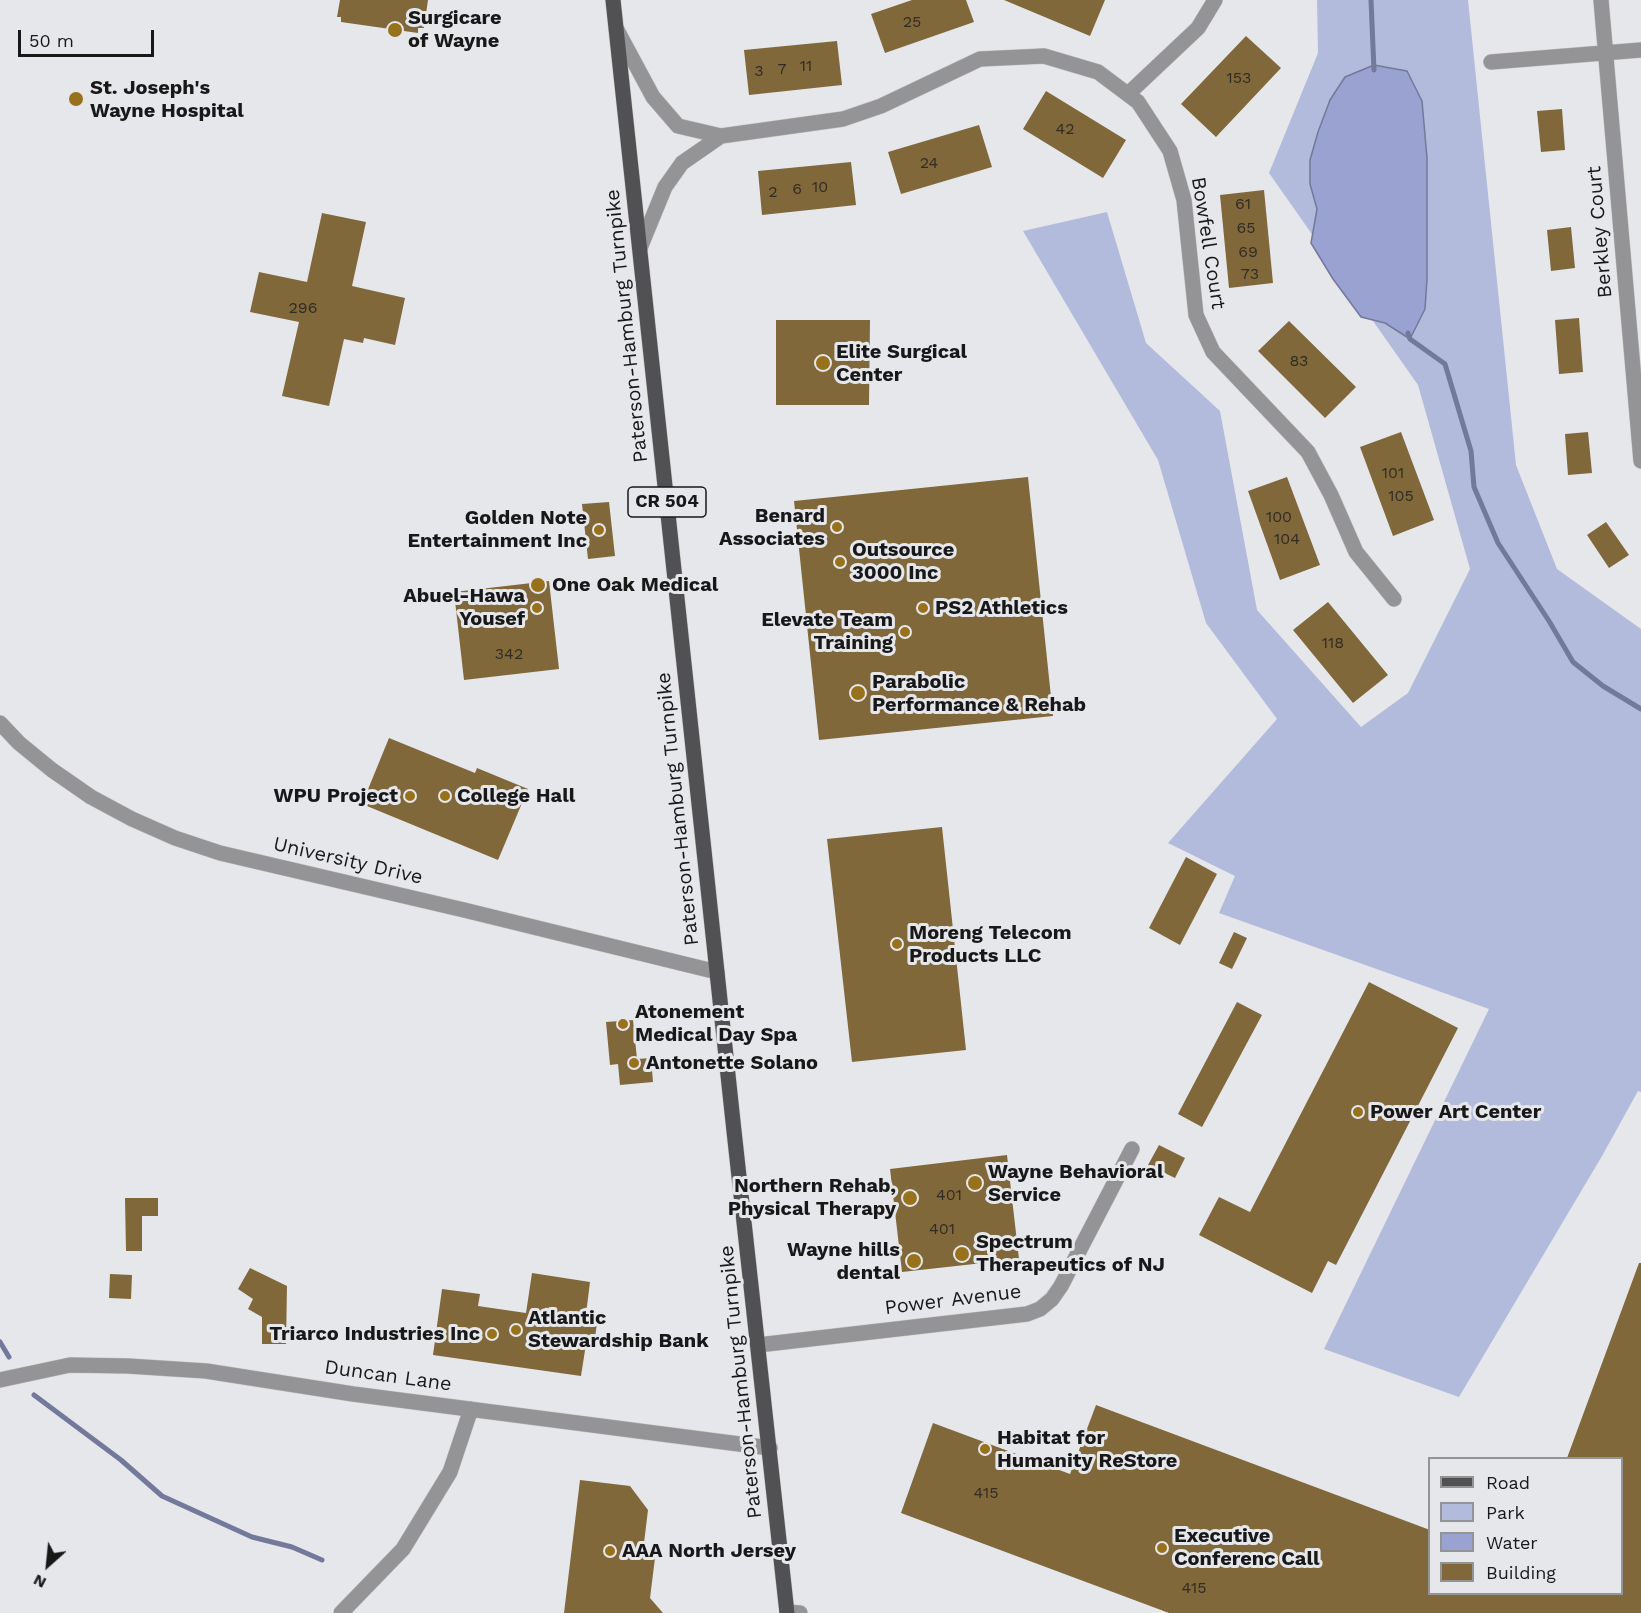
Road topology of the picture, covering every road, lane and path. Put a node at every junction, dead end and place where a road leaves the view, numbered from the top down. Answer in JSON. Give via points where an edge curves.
{"nodes":[{"id":1,"x":614,"y":0,"type":"edge"},
{"id":2,"x":1215,"y":0,"type":"edge"},
{"id":3,"x":1601,"y":0,"type":"edge"},
{"id":4,"x":617,"y":30,"type":"junction"},
{"id":5,"x":1641,"y":50,"type":"edge"},
{"id":6,"x":1606,"y":52,"type":"junction"},
{"id":7,"x":1491,"y":62,"type":"dead end"},
{"id":8,"x":1128,"y":94,"type":"junction"},
{"id":9,"x":721,"y":136,"type":"junction"},
{"id":10,"x":640,"y":248,"type":"junction"},
{"id":11,"x":1641,"y":461,"type":"edge"},
{"id":12,"x":1394,"y":599,"type":"dead end"},
{"id":13,"x":0,"y":723,"type":"edge"},
{"id":14,"x":717,"y":972,"type":"junction"},
{"id":15,"x":1132,"y":1149,"type":"dead end"},
{"id":16,"x":758,"y":1345,"type":"junction"},
{"id":17,"x":0,"y":1380,"type":"edge"},
{"id":18,"x":471,"y":1409,"type":"junction"},
{"id":19,"x":770,"y":1448,"type":"junction"},
{"id":20,"x":341,"y":1613,"type":"edge"},
{"id":21,"x":792,"y":1613,"type":"edge"}],
"edges":[{"from":1,"to":4,"type":"main road","name":"Paterson-Hamburg Turnpike","number":"CR 504"},
{"from":2,"to":8,"type":"street","via":[[1198,28]]},
{"from":3,"to":6,"type":"street","name":"Berkley Court"},
{"from":4,"to":9,"type":"street","name":"Bowfell Court","via":[[653,97],[678,126]]},
{"from":4,"to":10,"type":"main road","name":"Paterson-Hamburg Turnpike","number":"CR 504"},
{"from":5,"to":6,"type":"street"},
{"from":6,"to":7,"type":"street"},
{"from":6,"to":11,"type":"street","name":"Berkley Court"},
{"from":8,"to":9,"type":"street","name":"Bowfell Court","via":[[1098,72],[1044,56],[980,59],[881,106],[843,119]]},
{"from":8,"to":12,"type":"street","name":"Bowfell Court","via":[[1138,102],[1170,151],[1184,200],[1196,315],[1213,352],[1308,452],[1356,552]]},
{"from":9,"to":10,"type":"street","name":"Bowfell Court","via":[[682,163],[665,187]]},
{"from":10,"to":14,"type":"main road","name":"Paterson-Hamburg Turnpike","number":"CR 504"},
{"from":13,"to":14,"type":"street","name":"University Drive","via":[[44,763],[91,797],[175,838],[220,853]]},
{"from":14,"to":16,"type":"main road","name":"Paterson-Hamburg Turnpike","number":"CR 504"},
{"from":15,"to":16,"type":"street","name":"Power Avenue","via":[[1062,1286],[1040,1309],[1027,1314]]},
{"from":16,"to":19,"type":"main road","name":"Paterson-Hamburg Turnpike","number":"CR 504"},
{"from":17,"to":18,"type":"street","name":"Duncan Lane","via":[[70,1365],[128,1366],[206,1371]]},
{"from":18,"to":19,"type":"street","name":"Duncan Lane"},
{"from":18,"to":20,"type":"street","via":[[450,1472],[402,1549]]},
{"from":19,"to":21,"type":"main road","name":"Paterson-Hamburg Turnpike","number":"CR 504"}]}
